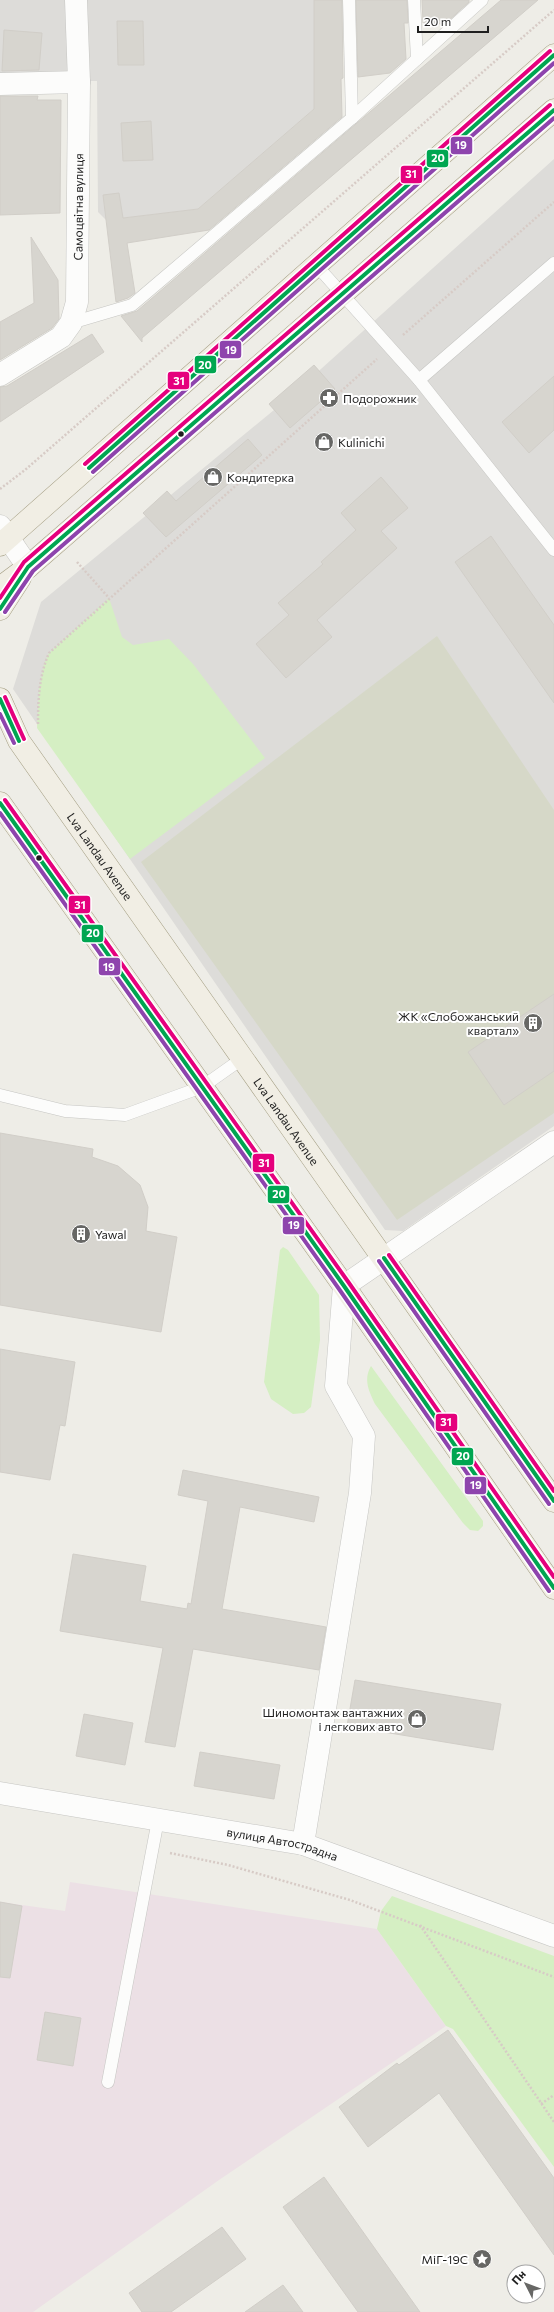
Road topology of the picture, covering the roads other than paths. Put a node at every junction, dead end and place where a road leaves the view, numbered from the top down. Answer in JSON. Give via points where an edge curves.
{"nodes":[{"id":1,"x":76,"y":0,"type":"edge"},
{"id":2,"x":349,"y":0,"type":"edge"},
{"id":3,"x":414,"y":0,"type":"edge"},
{"id":4,"x":482,"y":0,"type":"edge"},
{"id":5,"x":554,"y":55,"type":"edge"},
{"id":6,"x":417,"y":59,"type":"junction"},
{"id":7,"x":79,"y":82,"type":"junction"},
{"id":8,"x":0,"y":84,"type":"edge"},
{"id":9,"x":554,"y":110,"type":"edge"},
{"id":10,"x":352,"y":118,"type":"junction"},
{"id":11,"x":554,"y":263,"type":"edge"},
{"id":12,"x":317,"y":266,"type":"junction"},
{"id":13,"x":343,"y":295,"type":"junction"},
{"id":14,"x":71,"y":323,"type":"junction"},
{"id":15,"x":0,"y":375,"type":"edge"},
{"id":16,"x":419,"y":380,"type":"junction"},
{"id":17,"x":2,"y":540,"type":"edge"},
{"id":18,"x":554,"y":550,"type":"edge"},
{"id":19,"x":28,"y":567,"type":"junction"},
{"id":20,"x":0,"y":588,"type":"edge"},
{"id":21,"x":0,"y":609,"type":"edge"},
{"id":22,"x":0,"y":699,"type":"edge"},
{"id":23,"x":0,"y":725,"type":"edge"},
{"id":24,"x":19,"y":741,"type":"junction"},
{"id":25,"x":0,"y":803,"type":"edge"},
{"id":26,"x":243,"y":1058,"type":"junction"},
{"id":27,"x":202,"y":1088,"type":"junction"},
{"id":28,"x":0,"y":1096,"type":"edge"},
{"id":29,"x":554,"y":1142,"type":"edge"},
{"id":30,"x":384,"y":1258,"type":"junction"},
{"id":31,"x":344,"y":1286,"type":"junction"},
{"id":32,"x":554,"y":1501,"type":"edge"},
{"id":33,"x":554,"y":1588,"type":"edge"},
{"id":34,"x":0,"y":1793,"type":"edge"},
{"id":35,"x":158,"y":1820,"type":"junction"},
{"id":36,"x":303,"y":1844,"type":"junction"},
{"id":37,"x":554,"y":1936,"type":"edge"},
{"id":38,"x":108,"y":2082,"type":"dead end"}],
"edges":[{"from":1,"to":7,"type":"street","name":"Самоцвітна вулиця"},
{"from":2,"to":10,"type":"lane"},
{"from":3,"to":6,"type":"lane"},
{"from":4,"to":6,"type":"lane"},
{"from":5,"to":12,"type":"main road"},
{"from":6,"to":10,"type":"lane"},
{"from":7,"to":8,"type":"street"},
{"from":7,"to":14,"type":"street","name":"Самоцвітна вулиця","via":[[78,302]]},
{"from":9,"to":13,"type":"main road"},
{"from":10,"to":14,"type":"lane","via":[[132,305]]},
{"from":11,"to":16,"type":"lane"},
{"from":12,"to":13,"type":"lane"},
{"from":12,"to":17,"type":"main road"},
{"from":13,"to":16,"type":"lane"},
{"from":13,"to":19,"type":"main road"},
{"from":14,"to":15,"type":"street","name":"Самоцвітна вулиця","via":[[61,337]]},
{"from":16,"to":18,"type":"lane"},
{"from":17,"to":19,"type":"street"},
{"from":19,"to":20,"type":"main road"},
{"from":19,"to":21,"type":"main road"},
{"from":22,"to":24,"type":"main road"},
{"from":23,"to":24,"type":"main road"},
{"from":24,"to":26,"type":"main road","name":"Lva Landau Avenue"},
{"from":25,"to":27,"type":"main road"},
{"from":26,"to":27,"type":"lane"},
{"from":26,"to":30,"type":"main road","name":"Lva Landau Avenue"},
{"from":27,"to":28,"type":"lane","via":[[124,1115],[65,1111]]},
{"from":27,"to":31,"type":"main road"},
{"from":29,"to":30,"type":"street"},
{"from":30,"to":31,"type":"street"},
{"from":30,"to":32,"type":"main road","name":"Lva Landau Avenue"},
{"from":31,"to":33,"type":"main road"},
{"from":31,"to":36,"type":"street","via":[[336,1386],[364,1436],[360,1494]]},
{"from":34,"to":35,"type":"street","name":"вулиця Автострадна"},
{"from":35,"to":36,"type":"street","name":"вулиця Автострадна"},
{"from":35,"to":38,"type":"lane"},
{"from":36,"to":37,"type":"street","name":"вулиця Автострадна"}]}
